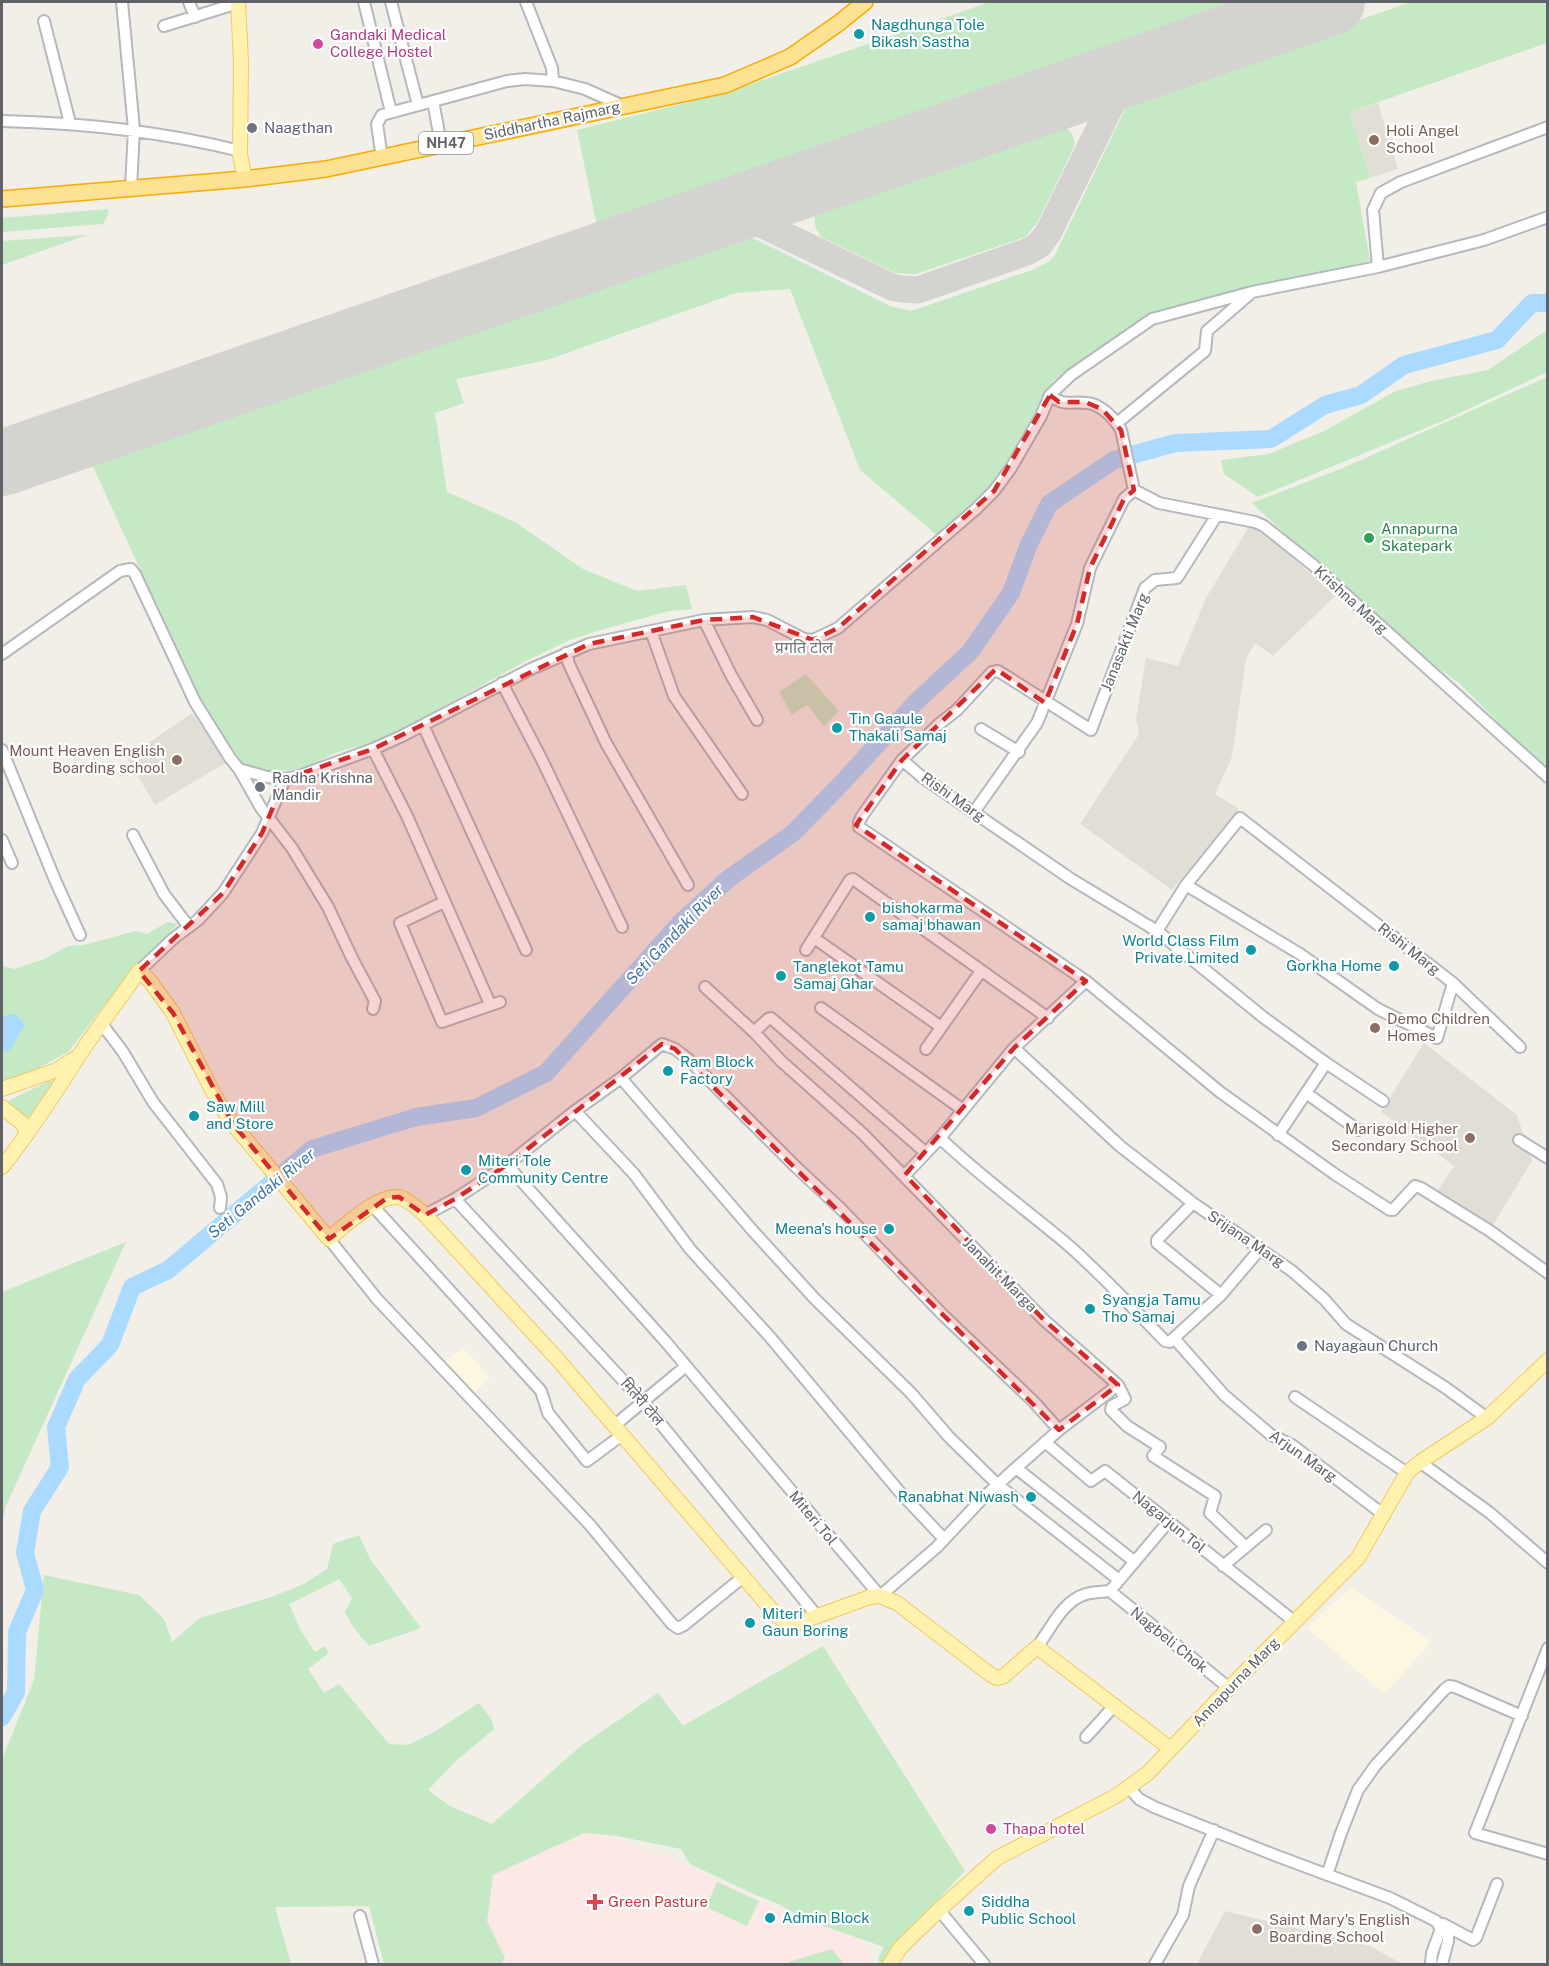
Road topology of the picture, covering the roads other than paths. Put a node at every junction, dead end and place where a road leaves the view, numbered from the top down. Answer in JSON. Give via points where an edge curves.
{"nodes":[{"id":1,"x":122,"y":2,"type":"edge"},
{"id":2,"x":189,"y":2,"type":"edge"},
{"id":3,"x":238,"y":2,"type":"edge"},
{"id":4,"x":364,"y":2,"type":"edge"},
{"id":5,"x":391,"y":2,"type":"edge"},
{"id":6,"x":526,"y":2,"type":"edge"},
{"id":7,"x":865,"y":2,"type":"edge"},
{"id":8,"x":195,"y":17,"type":"junction"},
{"id":9,"x":44,"y":21,"type":"dead end"},
{"id":10,"x":164,"y":26,"type":"dead end"},
{"id":11,"x":553,"y":81,"type":"junction"},
{"id":12,"x":434,"y":101,"type":"junction"},
{"id":13,"x":418,"y":105,"type":"junction"},
{"id":14,"x":624,"y":106,"type":"junction"},
{"id":15,"x":391,"y":111,"type":"junction"},
{"id":16,"x":2,"y":122,"type":"edge"},
{"id":17,"x":70,"y":123,"type":"junction"},
{"id":18,"x":1548,"y":127,"type":"edge"},
{"id":19,"x":134,"y":129,"type":"junction"},
{"id":20,"x":441,"y":144,"type":"junction"},
{"id":21,"x":240,"y":151,"type":"junction"},
{"id":22,"x":382,"y":158,"type":"junction"},
{"id":23,"x":245,"y":179,"type":"junction"},
{"id":24,"x":130,"y":188,"type":"junction"},
{"id":25,"x":2,"y":200,"type":"edge"},
{"id":26,"x":1548,"y":217,"type":"edge"},
{"id":27,"x":1378,"y":267,"type":"junction"},
{"id":28,"x":1252,"y":292,"type":"junction"},
{"id":29,"x":1050,"y":395,"type":"junction"},
{"id":30,"x":1117,"y":423,"type":"junction"},
{"id":31,"x":1133,"y":486,"type":"junction"},
{"id":32,"x":1217,"y":515,"type":"junction"},
{"id":33,"x":704,"y":620,"type":"junction"},
{"id":34,"x":651,"y":631,"type":"junction"},
{"id":35,"x":566,"y":653,"type":"junction"},
{"id":36,"x":2,"y":654,"type":"edge"},
{"id":37,"x":502,"y":683,"type":"junction"},
{"id":38,"x":1045,"y":703,"type":"junction"},
{"id":39,"x":757,"y":720,"type":"dead end"},
{"id":40,"x":423,"y":725,"type":"junction"},
{"id":41,"x":981,"y":729,"type":"dead end"},
{"id":42,"x":374,"y":749,"type":"junction"},
{"id":43,"x":2,"y":750,"type":"edge"},
{"id":44,"x":1019,"y":752,"type":"junction"},
{"id":45,"x":902,"y":760,"type":"junction"},
{"id":46,"x":239,"y":769,"type":"junction"},
{"id":47,"x":1548,"y":777,"type":"edge"},
{"id":48,"x":285,"y":778,"type":"junction"},
{"id":49,"x":742,"y":794,"type":"dead end"},
{"id":50,"x":974,"y":812,"type":"junction"},
{"id":51,"x":268,"y":820,"type":"junction"},
{"id":52,"x":133,"y":835,"type":"dead end"},
{"id":53,"x":2,"y":840,"type":"edge"},
{"id":54,"x":12,"y":863,"type":"dead end"},
{"id":55,"x":688,"y":885,"type":"dead end"},
{"id":56,"x":1186,"y":885,"type":"junction"},
{"id":57,"x":444,"y":902,"type":"junction"},
{"id":58,"x":189,"y":927,"type":"junction"},
{"id":59,"x":622,"y":927,"type":"dead end"},
{"id":60,"x":1156,"y":931,"type":"junction"},
{"id":61,"x":80,"y":934,"type":"dead end"},
{"id":62,"x":814,"y":938,"type":"junction"},
{"id":63,"x":526,"y":950,"type":"dead end"},
{"id":64,"x":806,"y":950,"type":"dead end"},
{"id":65,"x":139,"y":971,"type":"junction"},
{"id":66,"x":981,"y":971,"type":"junction"},
{"id":67,"x":1086,"y":981,"type":"junction"},
{"id":68,"x":1453,"y":983,"type":"junction"},
{"id":69,"x":705,"y":987,"type":"dead end"},
{"id":70,"x":821,"y":1008,"type":"dead end"},
{"id":71,"x":373,"y":1009,"type":"dead end"},
{"id":72,"x":1048,"y":1018,"type":"junction"},
{"id":73,"x":102,"y":1024,"type":"junction"},
{"id":74,"x":941,"y":1027,"type":"junction"},
{"id":75,"x":754,"y":1032,"type":"junction"},
{"id":76,"x":1520,"y":1047,"type":"dead end"},
{"id":77,"x":1014,"y":1048,"type":"junction"},
{"id":78,"x":926,"y":1049,"type":"dead end"},
{"id":79,"x":78,"y":1056,"type":"junction"},
{"id":80,"x":1326,"y":1063,"type":"junction"},
{"id":81,"x":621,"y":1078,"type":"junction"},
{"id":82,"x":2,"y":1089,"type":"edge"},
{"id":83,"x":1306,"y":1093,"type":"junction"},
{"id":84,"x":1383,"y":1101,"type":"dead end"},
{"id":85,"x":2,"y":1107,"type":"edge"},
{"id":86,"x":963,"y":1110,"type":"junction"},
{"id":87,"x":575,"y":1111,"type":"junction"},
{"id":88,"x":1358,"y":1130,"type":"dead end"},
{"id":89,"x":27,"y":1134,"type":"junction"},
{"id":90,"x":1278,"y":1135,"type":"junction"},
{"id":91,"x":940,"y":1138,"type":"junction"},
{"id":92,"x":1519,"y":1140,"type":"dead end"},
{"id":93,"x":926,"y":1153,"type":"junction"},
{"id":94,"x":1548,"y":1158,"type":"edge"},
{"id":95,"x":507,"y":1165,"type":"junction"},
{"id":96,"x":2,"y":1167,"type":"edge"},
{"id":97,"x":905,"y":1175,"type":"junction"},
{"id":98,"x":455,"y":1199,"type":"junction"},
{"id":99,"x":1193,"y":1203,"type":"junction"},
{"id":100,"x":372,"y":1205,"type":"junction"},
{"id":101,"x":220,"y":1208,"type":"dead end"},
{"id":102,"x":425,"y":1215,"type":"junction"},
{"id":103,"x":329,"y":1239,"type":"junction"},
{"id":104,"x":1261,"y":1248,"type":"junction"},
{"id":105,"x":1548,"y":1273,"type":"edge"},
{"id":106,"x":1221,"y":1295,"type":"junction"},
{"id":107,"x":1174,"y":1338,"type":"junction"},
{"id":108,"x":1548,"y":1360,"type":"edge"},
{"id":109,"x":686,"y":1366,"type":"junction"},
{"id":110,"x":1118,"y":1385,"type":"junction"},
{"id":111,"x":1295,"y":1397,"type":"dead end"},
{"id":112,"x":644,"y":1402,"type":"junction"},
{"id":113,"x":1487,"y":1418,"type":"junction"},
{"id":114,"x":619,"y":1430,"type":"junction"},
{"id":115,"x":1059,"y":1430,"type":"junction"},
{"id":116,"x":1045,"y":1442,"type":"junction"},
{"id":117,"x":1420,"y":1462,"type":"junction"},
{"id":118,"x":1016,"y":1468,"type":"junction"},
{"id":119,"x":1407,"y":1473,"type":"junction"},
{"id":120,"x":998,"y":1485,"type":"junction"},
{"id":121,"x":1384,"y":1515,"type":"junction"},
{"id":122,"x":1169,"y":1521,"type":"junction"},
{"id":123,"x":1266,"y":1530,"type":"dead end"},
{"id":124,"x":944,"y":1539,"type":"junction"},
{"id":125,"x":1245,"y":1546,"type":"junction"},
{"id":126,"x":1135,"y":1562,"type":"junction"},
{"id":127,"x":1548,"y":1563,"type":"edge"},
{"id":128,"x":1223,"y":1566,"type":"junction"},
{"id":129,"x":743,"y":1577,"type":"junction"},
{"id":130,"x":1119,"y":1580,"type":"junction"},
{"id":131,"x":1110,"y":1591,"type":"junction"},
{"id":132,"x":880,"y":1596,"type":"junction"},
{"id":133,"x":817,"y":1616,"type":"junction"},
{"id":134,"x":1295,"y":1622,"type":"junction"},
{"id":135,"x":1037,"y":1647,"type":"junction"},
{"id":136,"x":1548,"y":1647,"type":"edge"},
{"id":137,"x":1229,"y":1688,"type":"junction"},
{"id":138,"x":1115,"y":1705,"type":"junction"},
{"id":139,"x":1522,"y":1716,"type":"junction"},
{"id":140,"x":1086,"y":1737,"type":"dead end"},
{"id":141,"x":1171,"y":1749,"type":"junction"},
{"id":142,"x":1133,"y":1786,"type":"junction"},
{"id":143,"x":1214,"y":1830,"type":"junction"},
{"id":144,"x":1548,"y":1854,"type":"edge"},
{"id":145,"x":1327,"y":1875,"type":"junction"},
{"id":146,"x":1497,"y":1884,"type":"dead end"},
{"id":147,"x":939,"y":1910,"type":"junction"},
{"id":148,"x":360,"y":1916,"type":"dead end"},
{"id":149,"x":1436,"y":1921,"type":"junction"},
{"id":150,"x":373,"y":1965,"type":"edge"},
{"id":151,"x":890,"y":1965,"type":"edge"},
{"id":152,"x":984,"y":1965,"type":"edge"},
{"id":153,"x":1155,"y":1965,"type":"edge"},
{"id":154,"x":1431,"y":1965,"type":"edge"},
{"id":155,"x":1442,"y":1965,"type":"edge"}],
"edges":[{"from":1,"to":19,"type":"street"},
{"from":2,"to":8,"type":"street"},
{"from":3,"to":8,"type":"street"},
{"from":3,"to":21,"type":"main road"},
{"from":4,"to":15,"type":"street"},
{"from":5,"to":13,"type":"street"},
{"from":6,"to":11,"type":"street","via":[[552,68]]},
{"from":7,"to":14,"type":"highway","name":"Siddhartha Rajmarg","number":"NH47","via":[[799,52],[765,69],[725,85]]},
{"from":8,"to":10,"type":"street"},
{"from":9,"to":17,"type":"street"},
{"from":11,"to":12,"type":"street","via":[[507,81]]},
{"from":11,"to":14,"type":"street","via":[[585,89]]},
{"from":12,"to":13,"type":"street"},
{"from":12,"to":20,"type":"street"},
{"from":13,"to":15,"type":"street"},
{"from":14,"to":20,"type":"highway","name":"Siddhartha Rajmarg","number":"NH47"},
{"from":15,"to":22,"type":"street","via":[[382,114],[377,124]]},
{"from":16,"to":17,"type":"street"},
{"from":17,"to":19,"type":"street"},
{"from":18,"to":27,"type":"street","via":[[1381,193],[1372,210]]},
{"from":19,"to":21,"type":"street"},
{"from":19,"to":24,"type":"street"},
{"from":20,"to":22,"type":"highway","name":"Siddhartha Rajmarg","number":"NH47"},
{"from":21,"to":23,"type":"main road"},
{"from":22,"to":23,"type":"highway","name":"Siddhartha Rajmarg","number":"NH47"},
{"from":23,"to":24,"type":"highway","name":"Siddhartha Rajmarg","number":"NH47"},
{"from":24,"to":25,"type":"highway","name":"Siddhartha Rajmarg","number":"NH47"},
{"from":26,"to":27,"type":"street","via":[[1484,240]]},
{"from":27,"to":28,"type":"street"},
{"from":28,"to":29,"type":"street","via":[[1152,319],[1071,375]]},
{"from":28,"to":30,"type":"street","via":[[1207,331],[1205,351]]},
{"from":29,"to":30,"type":"street","via":[[1059,402],[1092,404]]},
{"from":29,"to":33,"type":"street","via":[[994,491],[838,628],[813,640],[753,617]]},
{"from":30,"to":31,"type":"street"},
{"from":31,"to":32,"type":"street","name":"Krishna Marg","via":[[1159,503]]},
{"from":31,"to":38,"type":"street","via":[[1090,568],[1077,624]]},
{"from":32,"to":38,"type":"street","name":"Janasakti Marg","via":[[1177,578],[1155,580],[1145,588],[1091,730]]},
{"from":32,"to":47,"type":"street","name":"Krishna Marg","via":[[1264,526],[1313,565]]},
{"from":33,"to":34,"type":"street"},
{"from":33,"to":39,"type":"street"},
{"from":34,"to":35,"type":"street"},
{"from":34,"to":49,"type":"street","via":[[674,696]]},
{"from":35,"to":37,"type":"street"},
{"from":35,"to":55,"type":"street","via":[[606,743]]},
{"from":36,"to":46,"type":"street","via":[[120,571],[131,569],[195,702]]},
{"from":37,"to":40,"type":"street"},
{"from":37,"to":59,"type":"street"},
{"from":38,"to":44,"type":"street","via":[[1038,723]]},
{"from":38,"to":45,"type":"street","via":[[998,671],[992,672]]},
{"from":40,"to":42,"type":"street"},
{"from":40,"to":63,"type":"street"},
{"from":41,"to":44,"type":"street"},
{"from":42,"to":48,"type":"street"},
{"from":42,"to":57,"type":"street"},
{"from":43,"to":61,"type":"street"},
{"from":44,"to":50,"type":"street"},
{"from":45,"to":50,"type":"street","name":"Rishi Marg"},
{"from":45,"to":67,"type":"street","via":[[858,825]]},
{"from":46,"to":48,"type":"street","via":[[254,775]]},
{"from":46,"to":51,"type":"street"},
{"from":48,"to":51,"type":"street"},
{"from":50,"to":60,"type":"street","name":"Rishi Marg"},
{"from":51,"to":58,"type":"street","via":[[223,893]]},
{"from":51,"to":71,"type":"street","via":[[292,849],[328,907],[375,1001]]},
{"from":52,"to":58,"type":"street","via":[[165,894]]},
{"from":53,"to":54,"type":"street"},
{"from":56,"to":60,"type":"street","name":"Rishi Marg"},
{"from":56,"to":68,"type":"street","name":"Rishi Marg","via":[[1300,954],[1378,1009],[1437,1038]]},
{"from":56,"to":68,"type":"street","name":"Rishi Marg","via":[[1240,818]]},
{"from":57,"to":57,"type":"street","via":[[495,1003],[442,1022],[400,923]]},
{"from":58,"to":65,"type":"street"},
{"from":60,"to":80,"type":"street","name":"Rishi Marg"},
{"from":62,"to":64,"type":"street"},
{"from":62,"to":66,"type":"street","via":[[853,879]]},
{"from":62,"to":74,"type":"street"},
{"from":65,"to":73,"type":"main road"},
{"from":65,"to":103,"type":"main road","via":[[172,1013],[233,1124]]},
{"from":66,"to":72,"type":"street"},
{"from":66,"to":74,"type":"street"},
{"from":67,"to":72,"type":"street"},
{"from":67,"to":90,"type":"street"},
{"from":68,"to":76,"type":"street"},
{"from":69,"to":75,"type":"street","name":"Janahit Marga"},
{"from":70,"to":86,"type":"street"},
{"from":72,"to":77,"type":"street"},
{"from":73,"to":79,"type":"main road"},
{"from":73,"to":101,"type":"street","via":[[153,1102],[212,1177]]},
{"from":74,"to":78,"type":"street"},
{"from":75,"to":93,"type":"street","via":[[771,1018]]},
{"from":75,"to":97,"type":"street","name":"Janahit Marga"},
{"from":77,"to":86,"type":"street"},
{"from":77,"to":99,"type":"street","name":"Srijana Marg","via":[[1120,1146]]},
{"from":79,"to":82,"type":"main road","via":[[57,1070]]},
{"from":79,"to":89,"type":"main road"},
{"from":80,"to":83,"type":"street"},
{"from":80,"to":84,"type":"street","name":"Rishi Marg"},
{"from":81,"to":87,"type":"street"},
{"from":81,"to":115,"type":"street","via":[[662,1044],[688,1059]]},
{"from":81,"to":120,"type":"street","via":[[807,1291]]},
{"from":83,"to":88,"type":"street"},
{"from":83,"to":90,"type":"street"},
{"from":85,"to":89,"type":"main road","via":[[23,1124]]},
{"from":86,"to":91,"type":"street"},
{"from":87,"to":95,"type":"street"},
{"from":87,"to":124,"type":"street","via":[[634,1174],[690,1249]]},
{"from":89,"to":96,"type":"main road"},
{"from":90,"to":105,"type":"street","via":[[1390,1210],[1415,1186],[1421,1188]]},
{"from":91,"to":93,"type":"street"},
{"from":91,"to":107,"type":"street","via":[[1076,1252],[1165,1341]]},
{"from":92,"to":94,"type":"street"},
{"from":93,"to":97,"type":"street"},
{"from":95,"to":98,"type":"street"},
{"from":95,"to":109,"type":"street","name":"Miteri Tol"},
{"from":97,"to":110,"type":"street","name":"Janahit Marga","via":[[1044,1320]]},
{"from":98,"to":102,"type":"street"},
{"from":98,"to":112,"type":"street","name":"मितेरी टोल"},
{"from":99,"to":104,"type":"street","name":"Srijana Marg"},
{"from":99,"to":106,"type":"street","via":[[1157,1243]]},
{"from":100,"to":102,"type":"main road","via":[[399,1197]]},
{"from":100,"to":103,"type":"main road"},
{"from":100,"to":114,"type":"street","via":[[541,1391],[548,1413],[587,1461]]},
{"from":102,"to":114,"type":"main road"},
{"from":103,"to":129,"type":"street","via":[[376,1299],[590,1525],[672,1624],[678,1628],[684,1625]]},
{"from":104,"to":106,"type":"street"},
{"from":104,"to":113,"type":"street","name":"Srijana Marg","via":[[1324,1299],[1346,1324]]},
{"from":106,"to":107,"type":"street"},
{"from":107,"to":121,"type":"street","name":"Arjun Marg","via":[[1224,1395],[1271,1435],[1292,1445]]},
{"from":108,"to":113,"type":"main road","name":"Annapurna Marg"},
{"from":109,"to":112,"type":"street"},
{"from":109,"to":132,"type":"street","name":"Miteri Tol"},
{"from":110,"to":115,"type":"street"},
{"from":110,"to":125,"type":"street","via":[[1125,1399],[1111,1410],[1160,1447],[1153,1456],[1215,1496],[1210,1514]]},
{"from":111,"to":119,"type":"street"},
{"from":112,"to":114,"type":"street"},
{"from":112,"to":133,"type":"street","name":"मितेरी टोल"},
{"from":113,"to":117,"type":"main road","name":"Annapurna Marg"},
{"from":114,"to":129,"type":"main road"},
{"from":115,"to":116,"type":"street"},
{"from":116,"to":118,"type":"street"},
{"from":116,"to":122,"type":"street","name":"Nagarjun Tol","via":[[1091,1481],[1105,1471]]},
{"from":117,"to":119,"type":"main road","name":"Annapurna Marg"},
{"from":117,"to":127,"type":"street","via":[[1490,1512]]},
{"from":118,"to":120,"type":"street"},
{"from":118,"to":126,"type":"street"},
{"from":119,"to":121,"type":"main road","name":"Annapurna Marg"},
{"from":120,"to":124,"type":"street"},
{"from":120,"to":130,"type":"street"},
{"from":121,"to":134,"type":"main road","name":"Annapurna Marg","via":[[1358,1558]]},
{"from":122,"to":126,"type":"street"},
{"from":122,"to":128,"type":"street","name":"Nagarjun Tol"},
{"from":123,"to":125,"type":"street"},
{"from":124,"to":132,"type":"street"},
{"from":125,"to":128,"type":"street"},
{"from":126,"to":130,"type":"street"},
{"from":128,"to":134,"type":"street","name":"Nagarjun Tol"},
{"from":129,"to":133,"type":"main road","via":[[786,1622],[798,1623]]},
{"from":130,"to":131,"type":"street"},
{"from":131,"to":135,"type":"street","via":[[1084,1594],[1069,1604]]},
{"from":131,"to":137,"type":"street","name":"Nagbeli Chok"},
{"from":132,"to":133,"type":"main road","via":[[870,1596]]},
{"from":132,"to":135,"type":"main road","name":"Miteri Tol","via":[[897,1603],[994,1677],[1004,1676]]},
{"from":134,"to":137,"type":"main road","name":"Annapurna Marg"},
{"from":135,"to":138,"type":"main road"},
{"from":136,"to":139,"type":"street"},
{"from":137,"to":141,"type":"main road","name":"Annapurna Marg"},
{"from":138,"to":140,"type":"street"},
{"from":138,"to":141,"type":"main road"},
{"from":139,"to":144,"type":"street","via":[[1475,1833]]},
{"from":139,"to":145,"type":"street","via":[[1455,1687],[1444,1690],[1358,1790]]},
{"from":141,"to":142,"type":"main road","name":"Annapurna Marg"},
{"from":142,"to":143,"type":"street","via":[[1139,1799]]},
{"from":142,"to":147,"type":"main road","name":"Annapurna Marg","via":[[996,1858]]},
{"from":143,"to":145,"type":"street"},
{"from":143,"to":153,"type":"street","via":[[1189,1886],[1183,1915]]},
{"from":145,"to":149,"type":"street","via":[[1373,1891]]},
{"from":146,"to":149,"type":"street","via":[[1473,1940]]},
{"from":147,"to":151,"type":"main road","name":"Annapurna Marg","via":[[900,1948]]},
{"from":147,"to":152,"type":"street"},
{"from":148,"to":150,"type":"street"},
{"from":149,"to":154,"type":"street","via":[[1441,1929]]},
{"from":149,"to":155,"type":"street","via":[[1448,1933]]}]}
